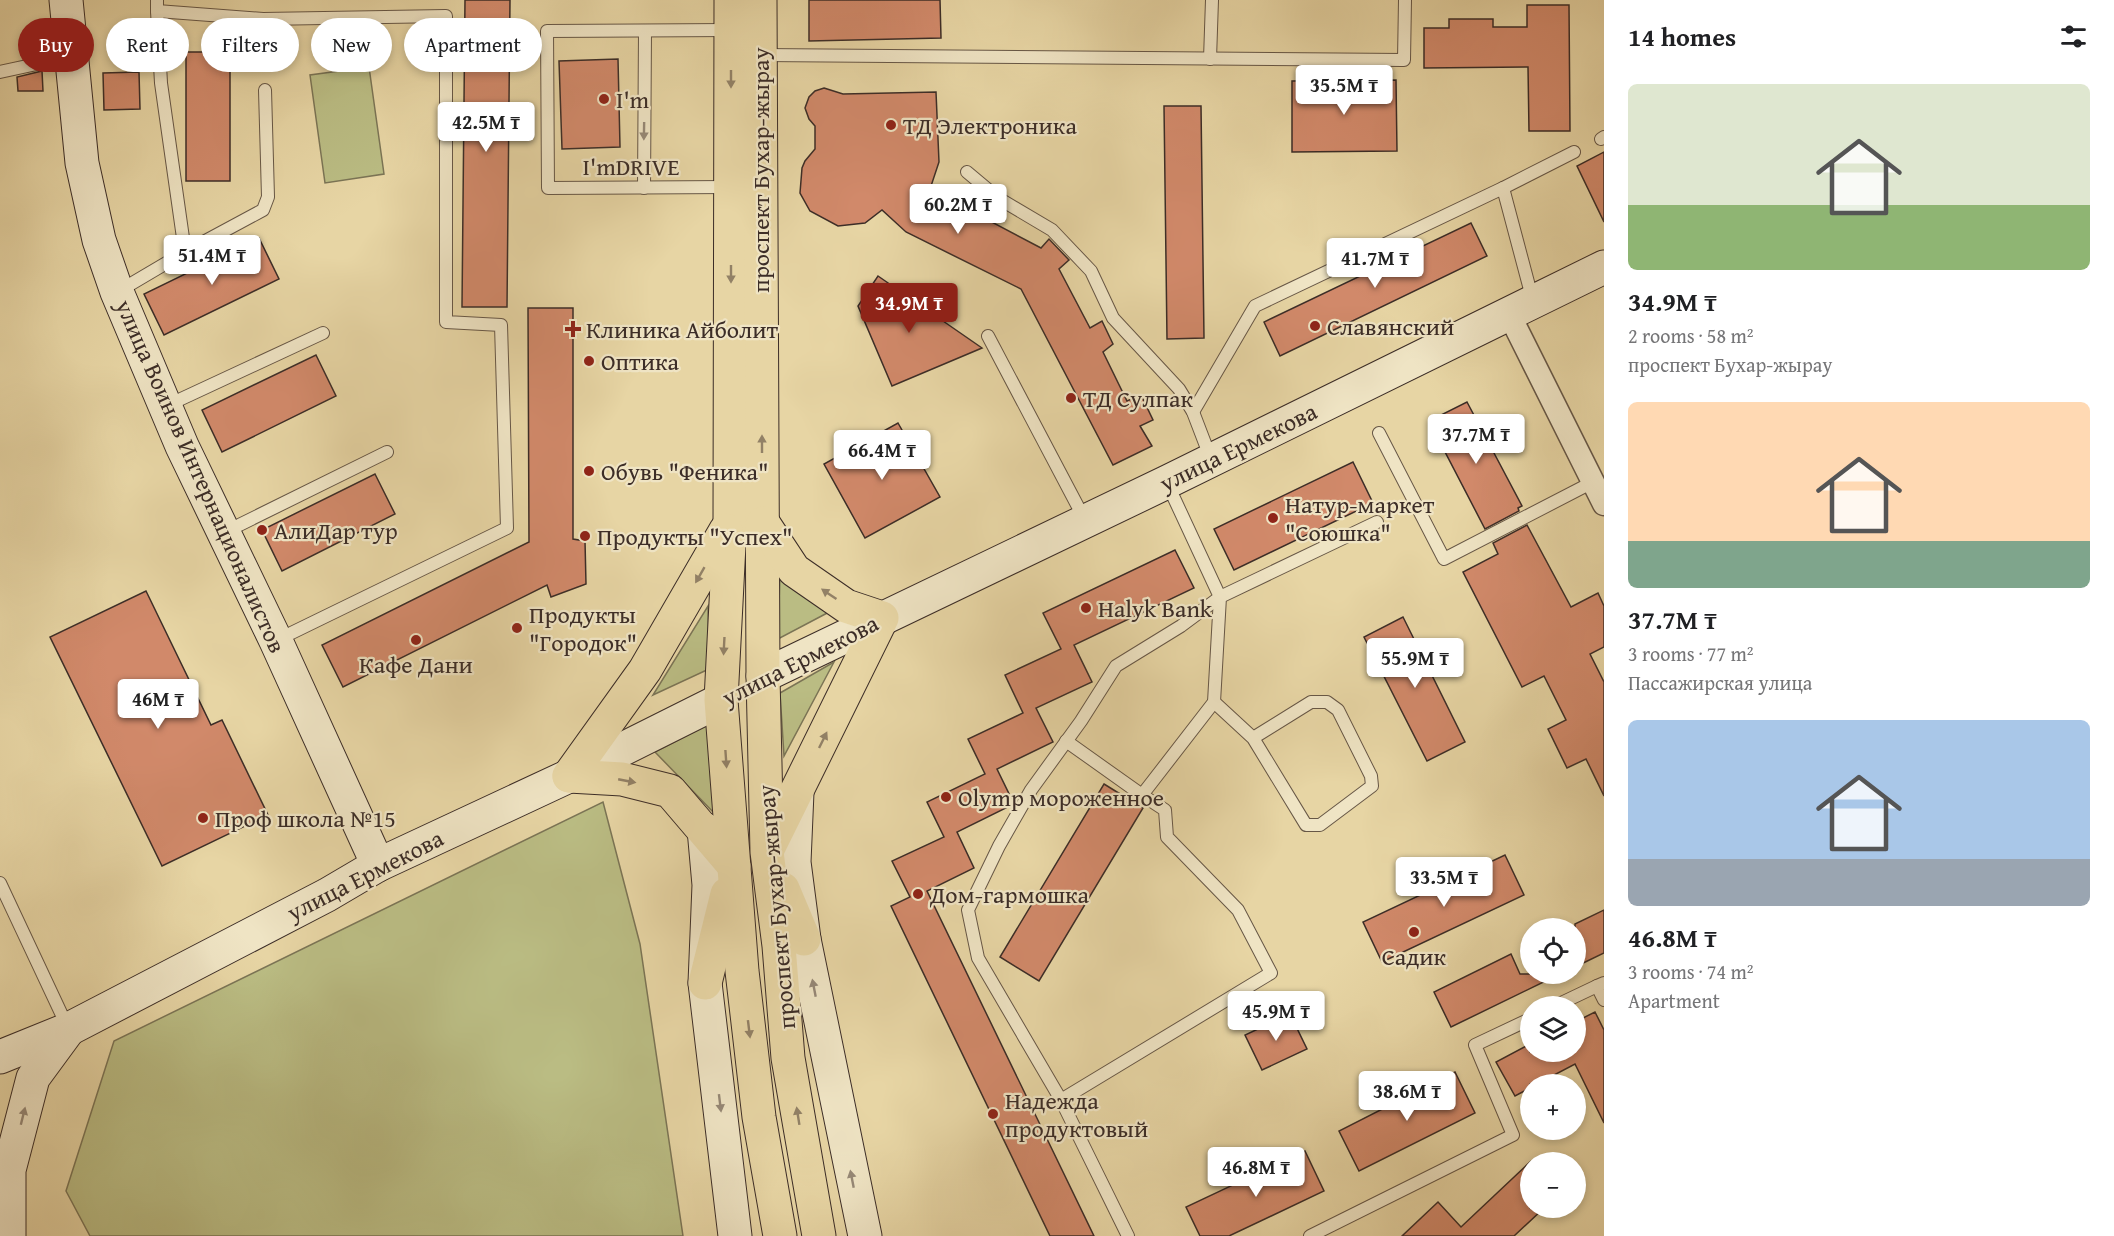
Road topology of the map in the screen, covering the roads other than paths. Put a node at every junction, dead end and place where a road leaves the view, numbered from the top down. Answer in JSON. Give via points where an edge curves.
{"nodes":[{"id":1,"x":66,"y":0,"type":"edge"},
{"id":2,"x":760,"y":0,"type":"edge"},
{"id":3,"x":1212,"y":0,"type":"edge"},
{"id":4,"x":1405,"y":0,"type":"edge"},
{"id":5,"x":157,"y":5,"type":"edge"},
{"id":6,"x":731,"y":15,"type":"edge"},
{"id":7,"x":68,"y":18,"type":"edge"},
{"id":8,"x":645,"y":30,"type":"junction"},
{"id":9,"x":759,"y":55,"type":"junction"},
{"id":10,"x":1210,"y":59,"type":"junction"},
{"id":11,"x":18,"y":68,"type":"edge"},
{"id":12,"x":0,"y":72,"type":"edge"},
{"id":13,"x":73,"y":72,"type":"edge"},
{"id":14,"x":265,"y":90,"type":"dead end"},
{"id":15,"x":1574,"y":152,"type":"dead end"},
{"id":16,"x":967,"y":172,"type":"dead end"},
{"id":17,"x":731,"y":187,"type":"junction"},
{"id":18,"x":644,"y":188,"type":"junction"},
{"id":19,"x":1503,"y":188,"type":"junction"},
{"id":20,"x":185,"y":252,"type":"junction"},
{"id":21,"x":1604,"y":267,"type":"edge"},
{"id":22,"x":117,"y":292,"type":"junction"},
{"id":23,"x":1521,"y":309,"type":"junction"},
{"id":24,"x":323,"y":333,"type":"dead end"},
{"id":25,"x":988,"y":336,"type":"dead end"},
{"id":26,"x":165,"y":406,"type":"junction"},
{"id":27,"x":1193,"y":412,"type":"junction"},
{"id":28,"x":1379,"y":433,"type":"dead end"},
{"id":29,"x":387,"y":452,"type":"dead end"},
{"id":30,"x":1211,"y":460,"type":"junction"},
{"id":31,"x":1167,"y":482,"type":"junction"},
{"id":32,"x":1593,"y":482,"type":"junction"},
{"id":33,"x":1604,"y":504,"type":"edge"},
{"id":34,"x":1085,"y":520,"type":"junction"},
{"id":35,"x":1377,"y":522,"type":"dead end"},
{"id":36,"x":763,"y":524,"type":"junction"},
{"id":37,"x":730,"y":525,"type":"junction"},
{"id":38,"x":224,"y":532,"type":"junction"},
{"id":39,"x":1220,"y":597,"type":"junction"},
{"id":40,"x":882,"y":618,"type":"junction"},
{"id":41,"x":276,"y":641,"type":"junction"},
{"id":42,"x":763,"y":676,"type":"junction"},
{"id":43,"x":721,"y":700,"type":"junction"},
{"id":44,"x":1214,"y":702,"type":"junction"},
{"id":45,"x":1253,"y":738,"type":"junction"},
{"id":46,"x":1066,"y":741,"type":"junction"},
{"id":47,"x":569,"y":776,"type":"junction"},
{"id":48,"x":797,"y":792,"type":"junction"},
{"id":49,"x":1143,"y":795,"type":"junction"},
{"id":50,"x":704,"y":829,"type":"junction"},
{"id":51,"x":767,"y":852,"type":"junction"},
{"id":52,"x":378,"y":865,"type":"junction"},
{"id":53,"x":734,"y":866,"type":"junction"},
{"id":54,"x":0,"y":883,"type":"edge"},
{"id":55,"x":791,"y":943,"type":"junction"},
{"id":56,"x":705,"y":983,"type":"junction"},
{"id":57,"x":1601,"y":985,"type":"edge"},
{"id":58,"x":1577,"y":996,"type":"edge"},
{"id":59,"x":1604,"y":1000,"type":"edge"},
{"id":60,"x":1520,"y":1024,"type":"edge"},
{"id":61,"x":69,"y":1029,"type":"junction"},
{"id":62,"x":0,"y":1057,"type":"edge"},
{"id":63,"x":1061,"y":1100,"type":"junction"},
{"id":64,"x":0,"y":1225,"type":"edge"},
{"id":65,"x":7,"y":1236,"type":"edge"},
{"id":66,"x":735,"y":1236,"type":"edge"},
{"id":67,"x":780,"y":1236,"type":"edge"},
{"id":68,"x":819,"y":1236,"type":"edge"},
{"id":69,"x":865,"y":1236,"type":"edge"},
{"id":70,"x":1128,"y":1236,"type":"edge"},
{"id":71,"x":1310,"y":1236,"type":"edge"}],
"edges":[{"from":1,"to":7,"type":"main road","name":"улица Воинов Интернационалистов"},
{"from":2,"to":9,"type":"main road","name":"проспект Бухар-жырау"},
{"from":3,"to":10,"type":"lane"},
{"from":4,"to":10,"type":"lane","via":[[1404,60]]},
{"from":5,"to":20,"type":"lane","via":[[161,83]]},
{"from":5,"to":41,"type":"lane","via":[[263,19],[446,16],[446,322],[501,325],[507,528]]},
{"from":6,"to":8,"type":"lane","name":"I'mDRIVE"},
{"from":6,"to":17,"type":"main road","name":"проспект Бухар-жырау","one_way":true},
{"from":8,"to":18,"type":"lane","one_way":true},
{"from":8,"to":18,"type":"lane","name":"I'mDRIVE","via":[[547,31],[548,188]]},
{"from":9,"to":10,"type":"lane"},
{"from":36,"to":9,"type":"main road","name":"проспект Бухар-жырау","one_way":true},
{"from":11,"to":12,"type":"lane"},
{"from":13,"to":22,"type":"main road","name":"улица Воинов Интернационалистов","via":[[82,163],[99,240]]},
{"from":14,"to":20,"type":"lane","via":[[268,197],[263,210]]},
{"from":15,"to":19,"type":"lane"},
{"from":16,"to":27,"type":"lane","via":[[998,198],[1052,230],[1091,272],[1113,318],[1179,389]]},
{"from":17,"to":18,"type":"lane","name":"I'mDRIVE"},
{"from":17,"to":37,"type":"main road","name":"проспект Бухар-жырау","one_way":true},
{"from":19,"to":23,"type":"lane"},
{"from":19,"to":27,"type":"lane","via":[[1255,306]]},
{"from":20,"to":22,"type":"lane"},
{"from":21,"to":23,"type":"main road","name":"улица Ермекова"},
{"from":22,"to":26,"type":"main road","name":"улица Воинов Интернационалистов"},
{"from":23,"to":30,"type":"main road","name":"улица Ермекова"},
{"from":23,"to":32,"type":"street"},
{"from":24,"to":26,"type":"lane"},
{"from":25,"to":34,"type":"lane"},
{"from":26,"to":38,"type":"main road","name":"улица Воинов Интернационалистов"},
{"from":27,"to":30,"type":"lane"},
{"from":28,"to":32,"type":"lane","via":[[1444,559]]},
{"from":29,"to":38,"type":"lane"},
{"from":30,"to":31,"type":"main road","name":"улица Ермекова"},
{"from":31,"to":34,"type":"main road","name":"улица Ермекова"},
{"from":31,"to":39,"type":"lane"},
{"from":32,"to":33,"type":"street"},
{"from":34,"to":40,"type":"main road","name":"улица Ермекова"},
{"from":35,"to":39,"type":"lane"},
{"from":40,"to":36,"type":"main road","one_way":true,"via":[[846,606],[794,570]]},
{"from":36,"to":42,"type":"main road","name":"проспект Бухар-жырау"},
{"from":37,"to":43,"type":"main road","name":"проспект Бухар-жырау","one_way":true},
{"from":37,"to":47,"type":"main road","one_way":true,"via":[[645,670]]},
{"from":38,"to":41,"type":"main road","name":"улица Воинов Интернационалистов"},
{"from":39,"to":44,"type":"lane"},
{"from":39,"to":46,"type":"lane","via":[[1116,666]]},
{"from":40,"to":42,"type":"main road","name":"улица Ермекова"},
{"from":48,"to":40,"type":"main road","one_way":true},
{"from":41,"to":52,"type":"main road","name":"улица Воинов Интернационалистов"},
{"from":42,"to":43,"type":"main road","name":"улица Ермекова"},
{"from":42,"to":51,"type":"main road","name":"проспект Бухар-жырау"},
{"from":43,"to":47,"type":"main road","name":"улица Ермекова"},
{"from":43,"to":53,"type":"main road","name":"проспект Бухар-жырау","one_way":true},
{"from":44,"to":45,"type":"lane"},
{"from":44,"to":49,"type":"lane"},
{"from":45,"to":45,"type":"lane","via":[[1311,702],[1327,702],[1338,710],[1371,776],[1372,786],[1320,825],[1306,825]]},
{"from":46,"to":49,"type":"lane"},
{"from":46,"to":63,"type":"lane","via":[[1031,790],[968,910],[978,958]]},
{"from":47,"to":50,"type":"main road","one_way":true,"via":[[622,780],[670,791]]},
{"from":47,"to":52,"type":"main road","name":"улица Ермекова"},
{"from":48,"to":51,"type":"main road"},
{"from":48,"to":55,"type":"main road"},
{"from":49,"to":63,"type":"lane","via":[[1165,810],[1167,837],[1238,910],[1271,974]]},
{"from":50,"to":53,"type":"main road"},
{"from":50,"to":56,"type":"main road","via":[[709,885]]},
{"from":51,"to":55,"type":"main road","name":"проспект Бухар-жырау"},
{"from":52,"to":61,"type":"main road","name":"улица Ермекова"},
{"from":53,"to":56,"type":"main road"},
{"from":53,"to":67,"type":"main road","name":"проспект Бухар-жырау","one_way":true,"via":[[759,1117]]},
{"from":54,"to":61,"type":"lane"},
{"from":68,"to":55,"type":"main road","name":"проспект Бухар-жырау","one_way":true,"via":[[788,1058]]},
{"from":69,"to":55,"type":"main road","one_way":true},
{"from":56,"to":66,"type":"main road","one_way":true},
{"from":57,"to":58,"type":"lane"},
{"from":57,"to":59,"type":"lane"},
{"from":60,"to":71,"type":"lane","via":[[1475,1045],[1513,1135]]},
{"from":61,"to":62,"type":"main road","name":"улица Ермекова"},
{"from":65,"to":61,"type":"main road","one_way":true,"via":[[9,1170],[33,1078]]},
{"from":63,"to":70,"type":"lane"},
{"from":64,"to":65,"type":"main road"}]}
